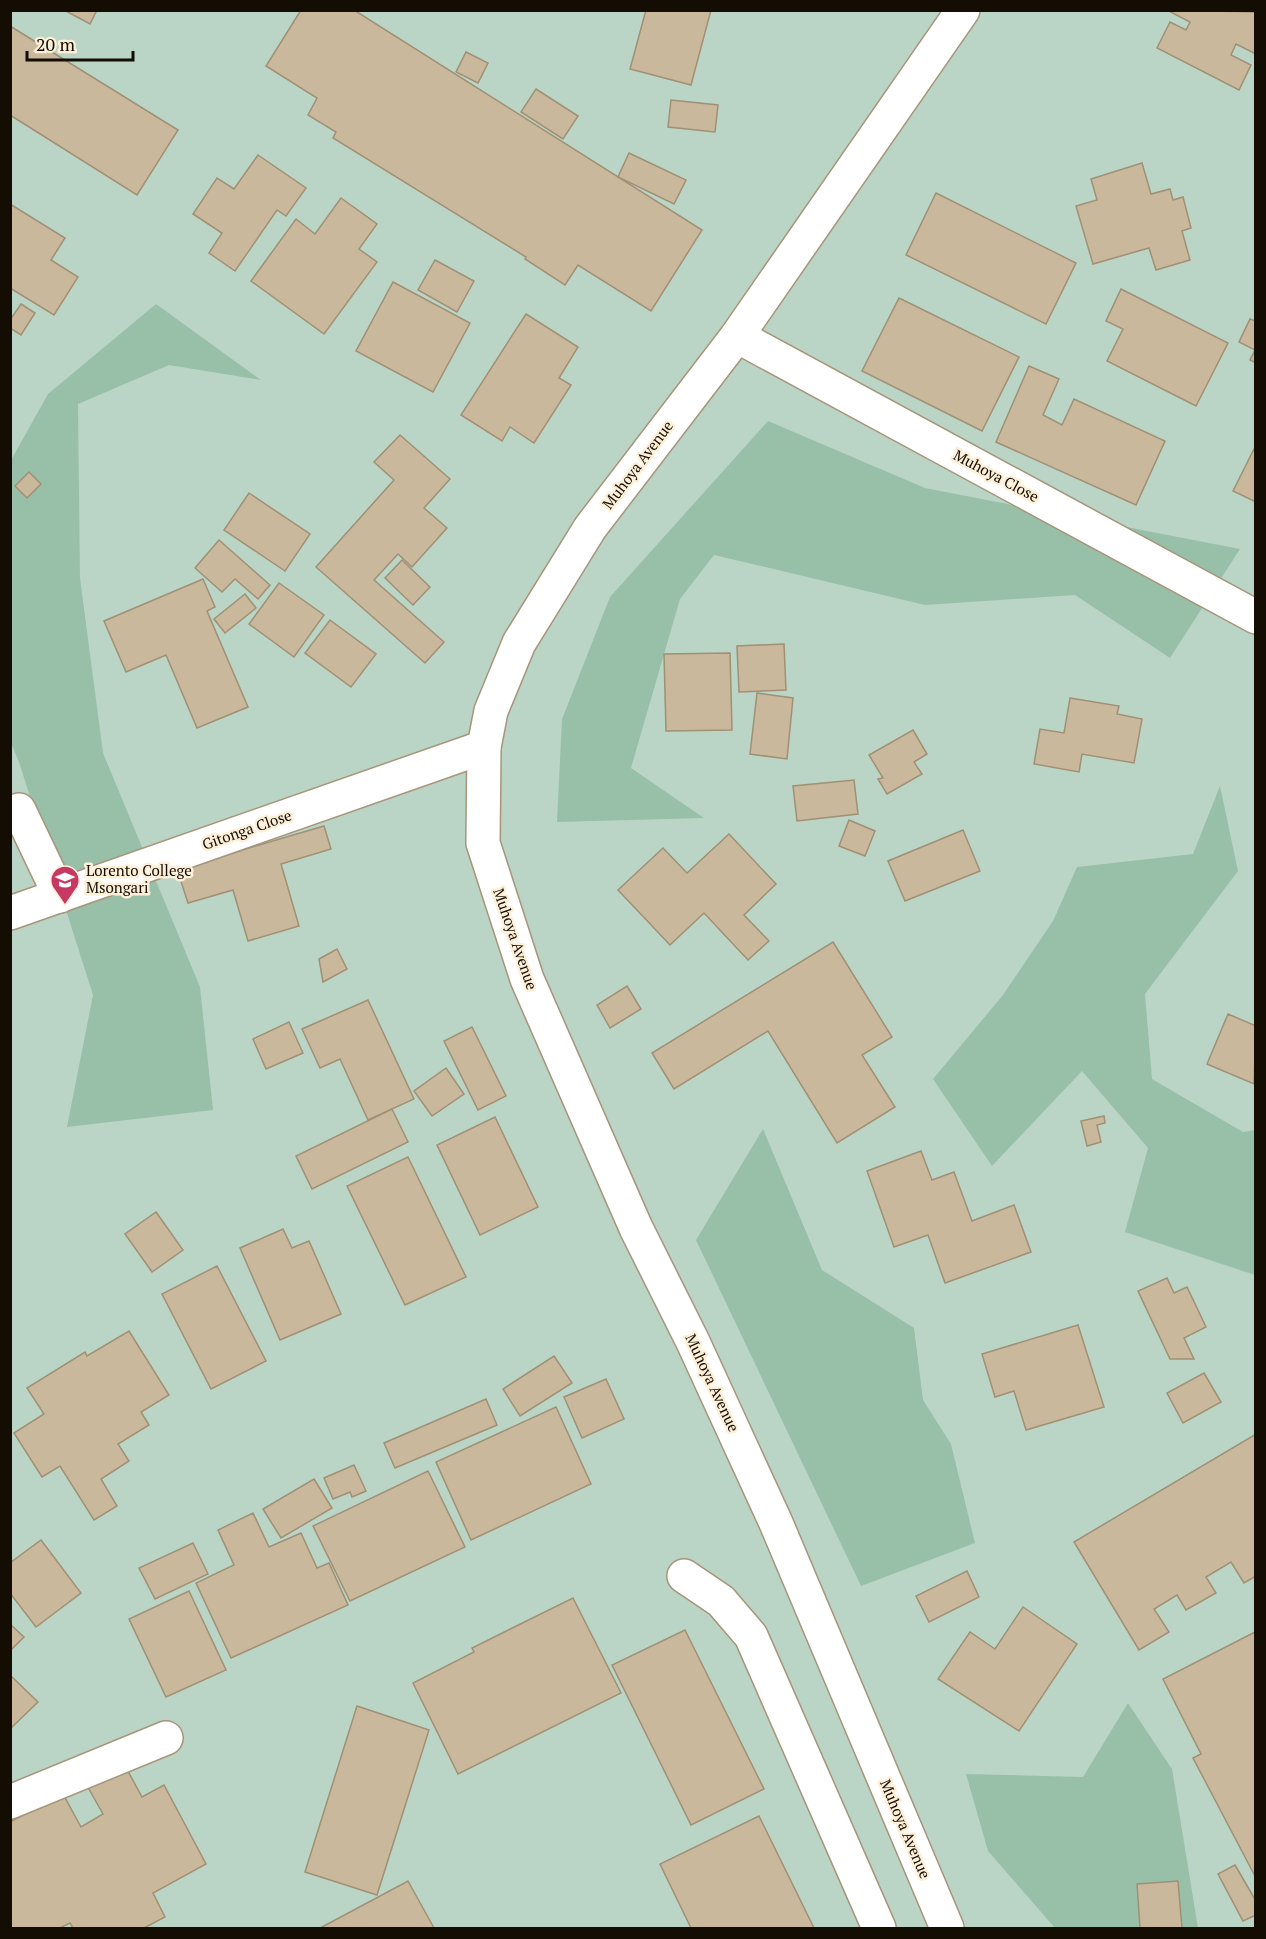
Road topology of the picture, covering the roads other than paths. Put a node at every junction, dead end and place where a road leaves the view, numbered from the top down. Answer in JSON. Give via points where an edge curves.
{"nodes":[{"id":1,"x":963,"y":10,"type":"edge"},
{"id":2,"x":737,"y":336,"type":"junction"},
{"id":3,"x":1256,"y":617,"type":"edge"},
{"id":4,"x":484,"y":747,"type":"junction"},
{"id":5,"x":19,"y":810,"type":"dead end"},
{"id":6,"x":60,"y":896,"type":"junction"},
{"id":7,"x":10,"y":913,"type":"edge"},
{"id":8,"x":684,"y":1576,"type":"dead end"},
{"id":9,"x":166,"y":1738,"type":"dead end"},
{"id":10,"x":10,"y":1802,"type":"edge"},
{"id":11,"x":879,"y":1929,"type":"edge"},
{"id":12,"x":947,"y":1929,"type":"edge"}],
"edges":[{"from":1,"to":2,"type":"street","name":"Muhoya Avenue"},
{"from":2,"to":3,"type":"street","name":"Muhoya Close"},
{"from":2,"to":4,"type":"street","name":"Muhoya Avenue","via":[[590,528],[519,643],[491,711]]},
{"from":4,"to":6,"type":"street","name":"Gitonga Close"},
{"from":4,"to":12,"type":"street","name":"Muhoya Avenue","via":[[483,843],[526,979],[631,1218],[776,1523]]},
{"from":5,"to":6,"type":"street"},
{"from":6,"to":7,"type":"street","name":"Gitonga Close"},
{"from":8,"to":11,"type":"street","via":[[721,1601],[751,1636]]},
{"from":9,"to":10,"type":"street"}]}
